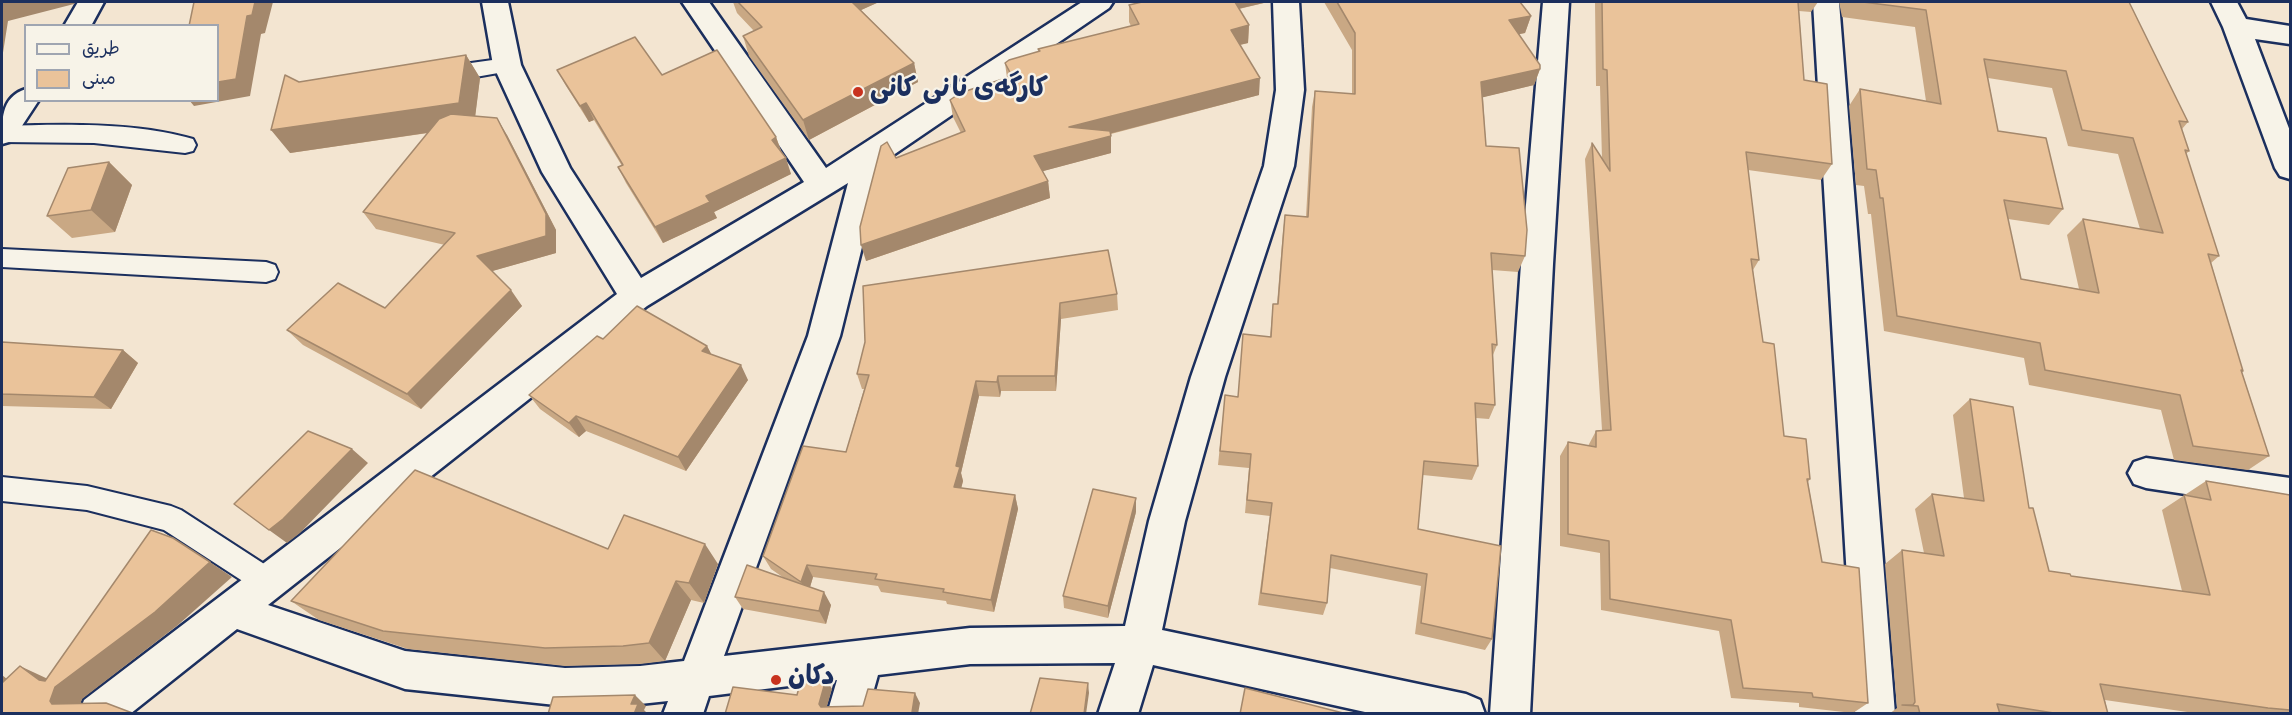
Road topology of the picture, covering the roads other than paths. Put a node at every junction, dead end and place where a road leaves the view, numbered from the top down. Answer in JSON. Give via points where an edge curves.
{"nodes":[{"id":1,"x":91,"y":2,"type":"edge"},
{"id":2,"x":495,"y":2,"type":"edge"},
{"id":3,"x":695,"y":2,"type":"edge"},
{"id":4,"x":1100,"y":2,"type":"edge"},
{"id":5,"x":1286,"y":2,"type":"edge"},
{"id":6,"x":1556,"y":2,"type":"edge"},
{"id":7,"x":1826,"y":2,"type":"edge"},
{"id":8,"x":2224,"y":2,"type":"edge"},
{"id":9,"x":78,"y":24,"type":"edge"},
{"id":10,"x":2237,"y":27,"type":"junction"},
{"id":11,"x":2290,"y":35,"type":"edge"},
{"id":12,"x":507,"y":65,"type":"junction"},
{"id":13,"x":417,"y":79,"type":"edge"},
{"id":14,"x":24,"y":102,"type":"edge"},
{"id":15,"x":2,"y":134,"type":"edge"},
{"id":16,"x":185,"y":145,"type":"dead end"},
{"id":17,"x":870,"y":156,"type":"junction"},
{"id":18,"x":2290,"y":168,"type":"edge"},
{"id":19,"x":822,"y":185,"type":"junction"},
{"id":20,"x":2,"y":258,"type":"edge"},
{"id":21,"x":266,"y":272,"type":"dead end"},
{"id":22,"x":636,"y":297,"type":"junction"},
{"id":23,"x":2146,"y":473,"type":"dead end"},
{"id":24,"x":2,"y":489,"type":"edge"},
{"id":25,"x":2290,"y":494,"type":"edge"},
{"id":26,"x":268,"y":582,"type":"junction"},
{"id":27,"x":232,"y":610,"type":"junction"},
{"id":28,"x":1140,"y":644,"type":"junction"},
{"id":29,"x":863,"y":658,"type":"junction"},
{"id":30,"x":689,"y":696,"type":"edge"},
{"id":31,"x":98,"y":714,"type":"edge"},
{"id":32,"x":847,"y":714,"type":"edge"},
{"id":33,"x":1118,"y":714,"type":"edge"},
{"id":34,"x":1466,"y":714,"type":"edge"},
{"id":35,"x":1510,"y":714,"type":"edge"},
{"id":36,"x":1875,"y":714,"type":"edge"}],
"edges":[{"from":1,"to":9,"type":"street"},
{"from":2,"to":12,"type":"street"},
{"from":3,"to":19,"type":"street"},
{"from":4,"to":17,"type":"street"},
{"from":5,"to":28,"type":"street","via":[[1290,90],[1279,166],[1208,376],[1167,521]]},
{"from":6,"to":35,"type":"street"},
{"from":7,"to":36,"type":"street"},
{"from":8,"to":10,"type":"street"},
{"from":10,"to":11,"type":"street"},
{"from":10,"to":18,"type":"street"},
{"from":12,"to":13,"type":"lane"},
{"from":12,"to":22,"type":"street","via":[[557,172]]},
{"from":14,"to":15,"type":"street"},
{"from":15,"to":16,"type":"lane","via":[[89,133]]},
{"from":17,"to":19,"type":"street"},
{"from":17,"to":30,"type":"street","via":[[824,336]]},
{"from":19,"to":22,"type":"street"},
{"from":20,"to":21,"type":"lane"},
{"from":22,"to":26,"type":"street"},
{"from":23,"to":25,"type":"street"},
{"from":24,"to":26,"type":"lane","via":[[87,498],[171,519]]},
{"from":26,"to":27,"type":"street"},
{"from":27,"to":30,"type":"street","via":[[405,670],[565,687],[640,685]]},
{"from":27,"to":31,"type":"street"},
{"from":28,"to":29,"type":"street","via":[[970,646]]},
{"from":28,"to":33,"type":"street"},
{"from":28,"to":34,"type":"street"},
{"from":29,"to":30,"type":"street"},
{"from":29,"to":32,"type":"street"}]}
